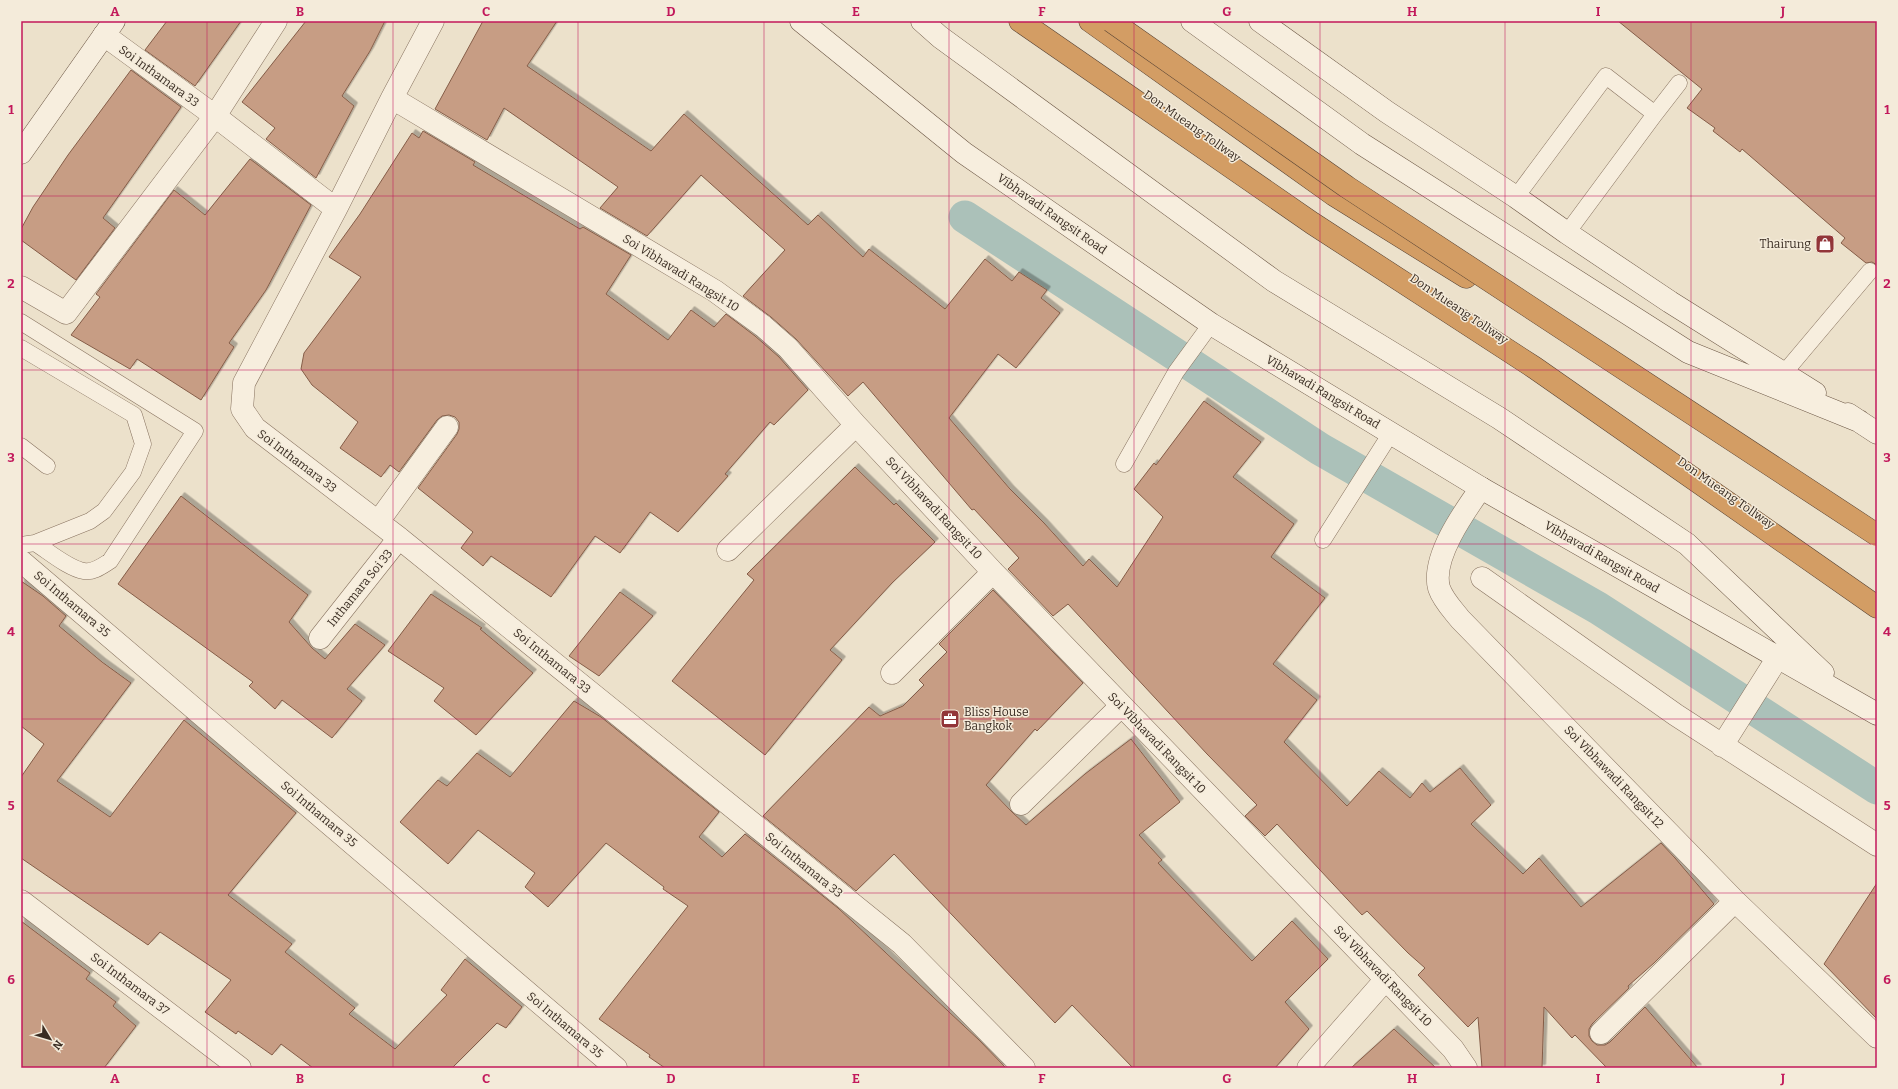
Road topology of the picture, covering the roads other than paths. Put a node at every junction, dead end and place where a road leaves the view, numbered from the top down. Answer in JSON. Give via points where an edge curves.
{"nodes":[{"id":1,"x":276,"y":21,"type":"edge"},
{"id":2,"x":433,"y":21,"type":"edge"},
{"id":3,"x":801,"y":21,"type":"edge"},
{"id":4,"x":922,"y":21,"type":"edge"},
{"id":5,"x":1020,"y":21,"type":"edge"},
{"id":6,"x":1040,"y":21,"type":"edge"},
{"id":7,"x":1090,"y":21,"type":"edge"},
{"id":8,"x":1111,"y":21,"type":"edge"},
{"id":9,"x":1192,"y":21,"type":"edge"},
{"id":10,"x":1260,"y":21,"type":"edge"},
{"id":11,"x":109,"y":28,"type":"edge"},
{"id":12,"x":1679,"y":83,"type":"dead end"},
{"id":13,"x":392,"y":98,"type":"junction"},
{"id":14,"x":1655,"y":114,"type":"junction"},
{"id":15,"x":215,"y":116,"type":"junction"},
{"id":16,"x":21,"y":153,"type":"edge"},
{"id":17,"x":1516,"y":197,"type":"junction"},
{"id":18,"x":336,"y":209,"type":"junction"},
{"id":19,"x":1567,"y":233,"type":"junction"},
{"id":20,"x":1870,"y":270,"type":"dead end"},
{"id":21,"x":21,"y":286,"type":"edge"},
{"id":22,"x":21,"y":322,"type":"edge"},
{"id":23,"x":1211,"y":324,"type":"junction"},
{"id":24,"x":21,"y":348,"type":"edge"},
{"id":25,"x":1784,"y":373,"type":"junction"},
{"id":26,"x":1859,"y":422,"type":"junction"},
{"id":27,"x":856,"y":425,"type":"junction"},
{"id":28,"x":447,"y":427,"type":"dead end"},
{"id":29,"x":1391,"y":433,"type":"junction"},
{"id":30,"x":1877,"y":433,"type":"edge"},
{"id":31,"x":21,"y":446,"type":"edge"},
{"id":32,"x":1124,"y":464,"type":"dead end"},
{"id":33,"x":47,"y":466,"type":"dead end"},
{"id":34,"x":1481,"y":488,"type":"junction"},
{"id":35,"x":378,"y":522,"type":"junction"},
{"id":36,"x":1877,"y":522,"type":"edge"},
{"id":37,"x":1877,"y":535,"type":"edge"},
{"id":38,"x":400,"y":538,"type":"junction"},
{"id":39,"x":1323,"y":540,"type":"dead end"},
{"id":40,"x":28,"y":544,"type":"edge"},
{"id":41,"x":728,"y":550,"type":"dead end"},
{"id":42,"x":21,"y":561,"type":"edge"},
{"id":43,"x":993,"y":572,"type":"junction"},
{"id":44,"x":1482,"y":578,"type":"dead end"},
{"id":45,"x":1877,"y":599,"type":"edge"},
{"id":46,"x":1877,"y":607,"type":"edge"},
{"id":47,"x":320,"y":638,"type":"dead end"},
{"id":48,"x":1778,"y":657,"type":"junction"},
{"id":49,"x":892,"y":673,"type":"dead end"},
{"id":50,"x":1846,"y":696,"type":"junction"},
{"id":51,"x":1121,"y":706,"type":"junction"},
{"id":52,"x":1877,"y":714,"type":"edge"},
{"id":53,"x":1722,"y":746,"type":"junction"},
{"id":54,"x":1021,"y":804,"type":"dead end"},
{"id":55,"x":1877,"y":845,"type":"edge"},
{"id":56,"x":21,"y":901,"type":"edge"},
{"id":57,"x":1734,"y":901,"type":"junction"},
{"id":58,"x":1386,"y":979,"type":"junction"},
{"id":59,"x":1601,"y":1032,"type":"dead end"},
{"id":60,"x":1877,"y":1037,"type":"edge"},
{"id":61,"x":240,"y":1068,"type":"edge"},
{"id":62,"x":616,"y":1068,"type":"edge"},
{"id":63,"x":1024,"y":1068,"type":"edge"},
{"id":64,"x":1308,"y":1068,"type":"edge"},
{"id":65,"x":1466,"y":1068,"type":"edge"}],
"edges":[{"from":1,"to":15,"type":"street"},
{"from":2,"to":13,"type":"street"},
{"from":3,"to":23,"type":"street","name":"Vibhavadi Rangsit Road","via":[[964,153]]},
{"from":4,"to":50,"type":"street","via":[[940,37],[1274,281],[1499,418],[1687,544]]},
{"from":5,"to":46,"type":"highway","via":[[1312,223],[1535,368]]},
{"from":6,"to":45,"type":"highway","name":"Don Mueang Tollway"},
{"from":7,"to":36,"type":"highway","via":[[1334,195],[1558,336]]},
{"from":8,"to":37,"type":"highway","bridge":true,"via":[[1347,187]]},
{"from":9,"to":26,"type":"street","via":[[1362,144],[1688,352]]},
{"from":10,"to":17,"type":"street","via":[[1387,112]]},
{"from":11,"to":15,"type":"street","name":"Soi Inthamara 33"},
{"from":11,"to":16,"type":"street"},
{"from":12,"to":14,"type":"lane"},
{"from":13,"to":18,"type":"street","name":"Soi Inthamara 33"},
{"from":13,"to":27,"type":"street","name":"Soi Vibhavadi Rangsit 10","via":[[715,291],[764,326],[788,348]]},
{"from":14,"to":17,"type":"lane","via":[[1606,76]]},
{"from":14,"to":19,"type":"lane"},
{"from":15,"to":18,"type":"street","name":"Soi Inthamara 33"},
{"from":15,"to":21,"type":"street","via":[[66,313]]},
{"from":17,"to":19,"type":"street"},
{"from":18,"to":35,"type":"street","name":"Soi Inthamara 33","via":[[244,383],[242,409],[255,428]]},
{"from":19,"to":25,"type":"street","via":[[1670,302]]},
{"from":20,"to":25,"type":"lane"},
{"from":22,"to":40,"type":"lane","via":[[195,431],[110,561],[97,569],[84,572]]},
{"from":23,"to":29,"type":"street","name":"Vibhavadi Rangsit Road"},
{"from":23,"to":32,"type":"lane","via":[[1176,372]]},
{"from":24,"to":40,"type":"lane","via":[[134,415],[142,444],[133,472],[104,512],[90,521]]},
{"from":25,"to":26,"type":"street"},
{"from":26,"to":30,"type":"street"},
{"from":27,"to":41,"type":"street"},
{"from":27,"to":43,"type":"street","name":"Soi Vibhavadi Rangsit 10"},
{"from":28,"to":35,"type":"street"},
{"from":29,"to":34,"type":"street","name":"Vibhavadi Rangsit Road"},
{"from":29,"to":39,"type":"lane"},
{"from":31,"to":33,"type":"lane"},
{"from":34,"to":48,"type":"street","name":"Vibhavadi Rangsit Road"},
{"from":34,"to":57,"type":"street","name":"Soi Vibhawadi Rangsit 12","via":[[1450,538],[1438,566],[1440,588],[1449,605],[1476,636]]},
{"from":35,"to":38,"type":"street","name":"Soi Inthamara 33"},
{"from":38,"to":47,"type":"street","name":"Inthamara Soi 33"},
{"from":38,"to":63,"type":"street","name":"Soi Inthamara 33","via":[[902,944]]},
{"from":42,"to":62,"type":"street","name":"Soi Inthamara 35"},
{"from":43,"to":49,"type":"street"},
{"from":43,"to":51,"type":"street","name":"Soi Vibhavadi Rangsit 10"},
{"from":44,"to":53,"type":"street"},
{"from":48,"to":50,"type":"street","name":"Vibhavadi Rangsit Road"},
{"from":48,"to":53,"type":"street"},
{"from":50,"to":52,"type":"street","name":"Vibhavadi Rangsit Road"},
{"from":51,"to":54,"type":"street"},
{"from":51,"to":58,"type":"street","name":"Soi Vibhavadi Rangsit 10"},
{"from":53,"to":55,"type":"street"},
{"from":56,"to":61,"type":"street","name":"Soi Inthamara 37"},
{"from":57,"to":59,"type":"street"},
{"from":57,"to":60,"type":"street","name":"Soi Vibhawadi Rangsit 12"},
{"from":58,"to":64,"type":"street"},
{"from":58,"to":65,"type":"street","name":"Soi Vibhavadi Rangsit 10","via":[[1454,1049]]}]}
